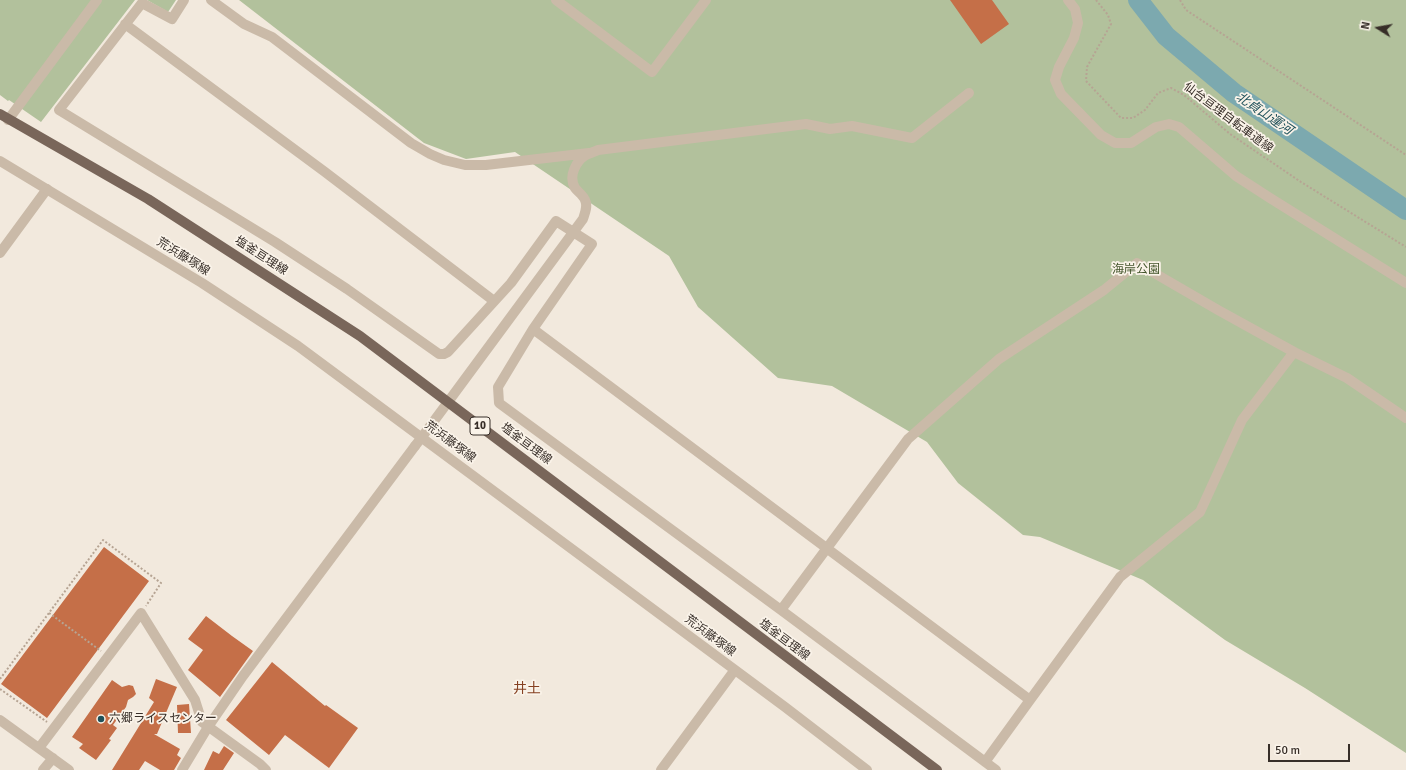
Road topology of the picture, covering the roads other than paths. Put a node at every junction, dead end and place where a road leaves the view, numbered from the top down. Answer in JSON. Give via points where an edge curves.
{"nodes":[{"id":1,"x":97,"y":0,"type":"edge"},
{"id":2,"x":184,"y":0,"type":"edge"},
{"id":3,"x":212,"y":0,"type":"edge"},
{"id":4,"x":556,"y":0,"type":"edge"},
{"id":5,"x":706,"y":0,"type":"edge"},
{"id":6,"x":1068,"y":0,"type":"edge"},
{"id":7,"x":126,"y":24,"type":"junction"},
{"id":8,"x":969,"y":93,"type":"dead end"},
{"id":9,"x":4,"y":117,"type":"edge"},
{"id":10,"x":591,"y":153,"type":"junction"},
{"id":11,"x":0,"y":161,"type":"edge"},
{"id":12,"x":47,"y":189,"type":"junction"},
{"id":13,"x":573,"y":232,"type":"junction"},
{"id":14,"x":0,"y":253,"type":"edge"},
{"id":15,"x":1406,"y":283,"type":"edge"},
{"id":16,"x":494,"y":300,"type":"junction"},
{"id":17,"x":533,"y":329,"type":"junction"},
{"id":18,"x":1294,"y":352,"type":"junction"},
{"id":19,"x":448,"y":402,"type":"junction"},
{"id":20,"x":1406,"y":418,"type":"edge"},
{"id":21,"x":827,"y":549,"type":"junction"},
{"id":22,"x":781,"y":610,"type":"junction"},
{"id":23,"x":734,"y":671,"type":"junction"},
{"id":24,"x":1030,"y":700,"type":"junction"},
{"id":25,"x":0,"y":720,"type":"edge"},
{"id":26,"x":208,"y":727,"type":"junction"},
{"id":27,"x":39,"y":748,"type":"junction"},
{"id":28,"x":52,"y":758,"type":"junction"},
{"id":29,"x":985,"y":762,"type":"junction"},
{"id":30,"x":43,"y":770,"type":"edge"},
{"id":31,"x":69,"y":770,"type":"edge"},
{"id":32,"x":182,"y":770,"type":"edge"},
{"id":33,"x":266,"y":770,"type":"edge"},
{"id":34,"x":661,"y":770,"type":"edge"},
{"id":35,"x":867,"y":770,"type":"edge"},
{"id":36,"x":937,"y":770,"type":"edge"},
{"id":37,"x":996,"y":770,"type":"edge"}],
"edges":[{"from":1,"to":9,"type":"street"},
{"from":2,"to":7,"type":"street","via":[[172,19],[142,3]]},
{"from":3,"to":10,"type":"street","via":[[244,24],[272,37],[411,143],[444,160],[465,165],[486,165]]},
{"from":4,"to":5,"type":"street","via":[[652,72]]},
{"from":6,"to":15,"type":"street","via":[[1075,8],[1078,23],[1055,80],[1061,94],[1101,136],[1115,143],[1131,143],[1156,127],[1169,124],[1179,127],[1236,176]]},
{"from":7,"to":16,"type":"street"},
{"from":7,"to":16,"type":"street","via":[[59,110],[308,263],[436,353],[448,352]]},
{"from":8,"to":10,"type":"street","via":[[912,138],[852,126],[830,129],[806,124],[598,150]]},
{"from":9,"to":19,"type":"main road","name":"塩釜亘理線","number":"10","via":[[154,203],[360,336]]},
{"from":10,"to":13,"type":"street","via":[[578,162],[572,179],[586,200],[583,219]]},
{"from":11,"to":12,"type":"street","name":"荒浜藤塚線"},
{"from":12,"to":14,"type":"street"},
{"from":12,"to":23,"type":"street","name":"荒浜藤塚線","via":[[202,283],[298,346]]},
{"from":13,"to":16,"type":"street","via":[[556,221],[511,283]]},
{"from":13,"to":17,"type":"street","via":[[592,244]]},
{"from":13,"to":19,"type":"street"},
{"from":17,"to":21,"type":"street"},
{"from":17,"to":22,"type":"street","via":[[498,387],[498,403]]},
{"from":18,"to":20,"type":"street","via":[[1347,378]]},
{"from":18,"to":21,"type":"street","via":[[1137,264],[1104,290],[998,359],[908,439]]},
{"from":18,"to":24,"type":"street","via":[[1242,420],[1200,512],[1120,577]]},
{"from":19,"to":26,"type":"street","bridge":true,"via":[[252,663]]},
{"from":19,"to":36,"type":"main road","name":"塩釜亘理線","number":"10"},
{"from":21,"to":22,"type":"street"},
{"from":21,"to":24,"type":"street"},
{"from":22,"to":29,"type":"street"},
{"from":23,"to":34,"type":"street"},
{"from":23,"to":35,"type":"street","name":"荒浜藤塚線"},
{"from":24,"to":29,"type":"street"},
{"from":25,"to":27,"type":"street"},
{"from":26,"to":27,"type":"street","via":[[202,722],[195,700],[141,613]]},
{"from":26,"to":32,"type":"street"},
{"from":26,"to":33,"type":"street"},
{"from":27,"to":28,"type":"street"},
{"from":28,"to":30,"type":"street"},
{"from":28,"to":31,"type":"street"},
{"from":29,"to":37,"type":"street"}]}
